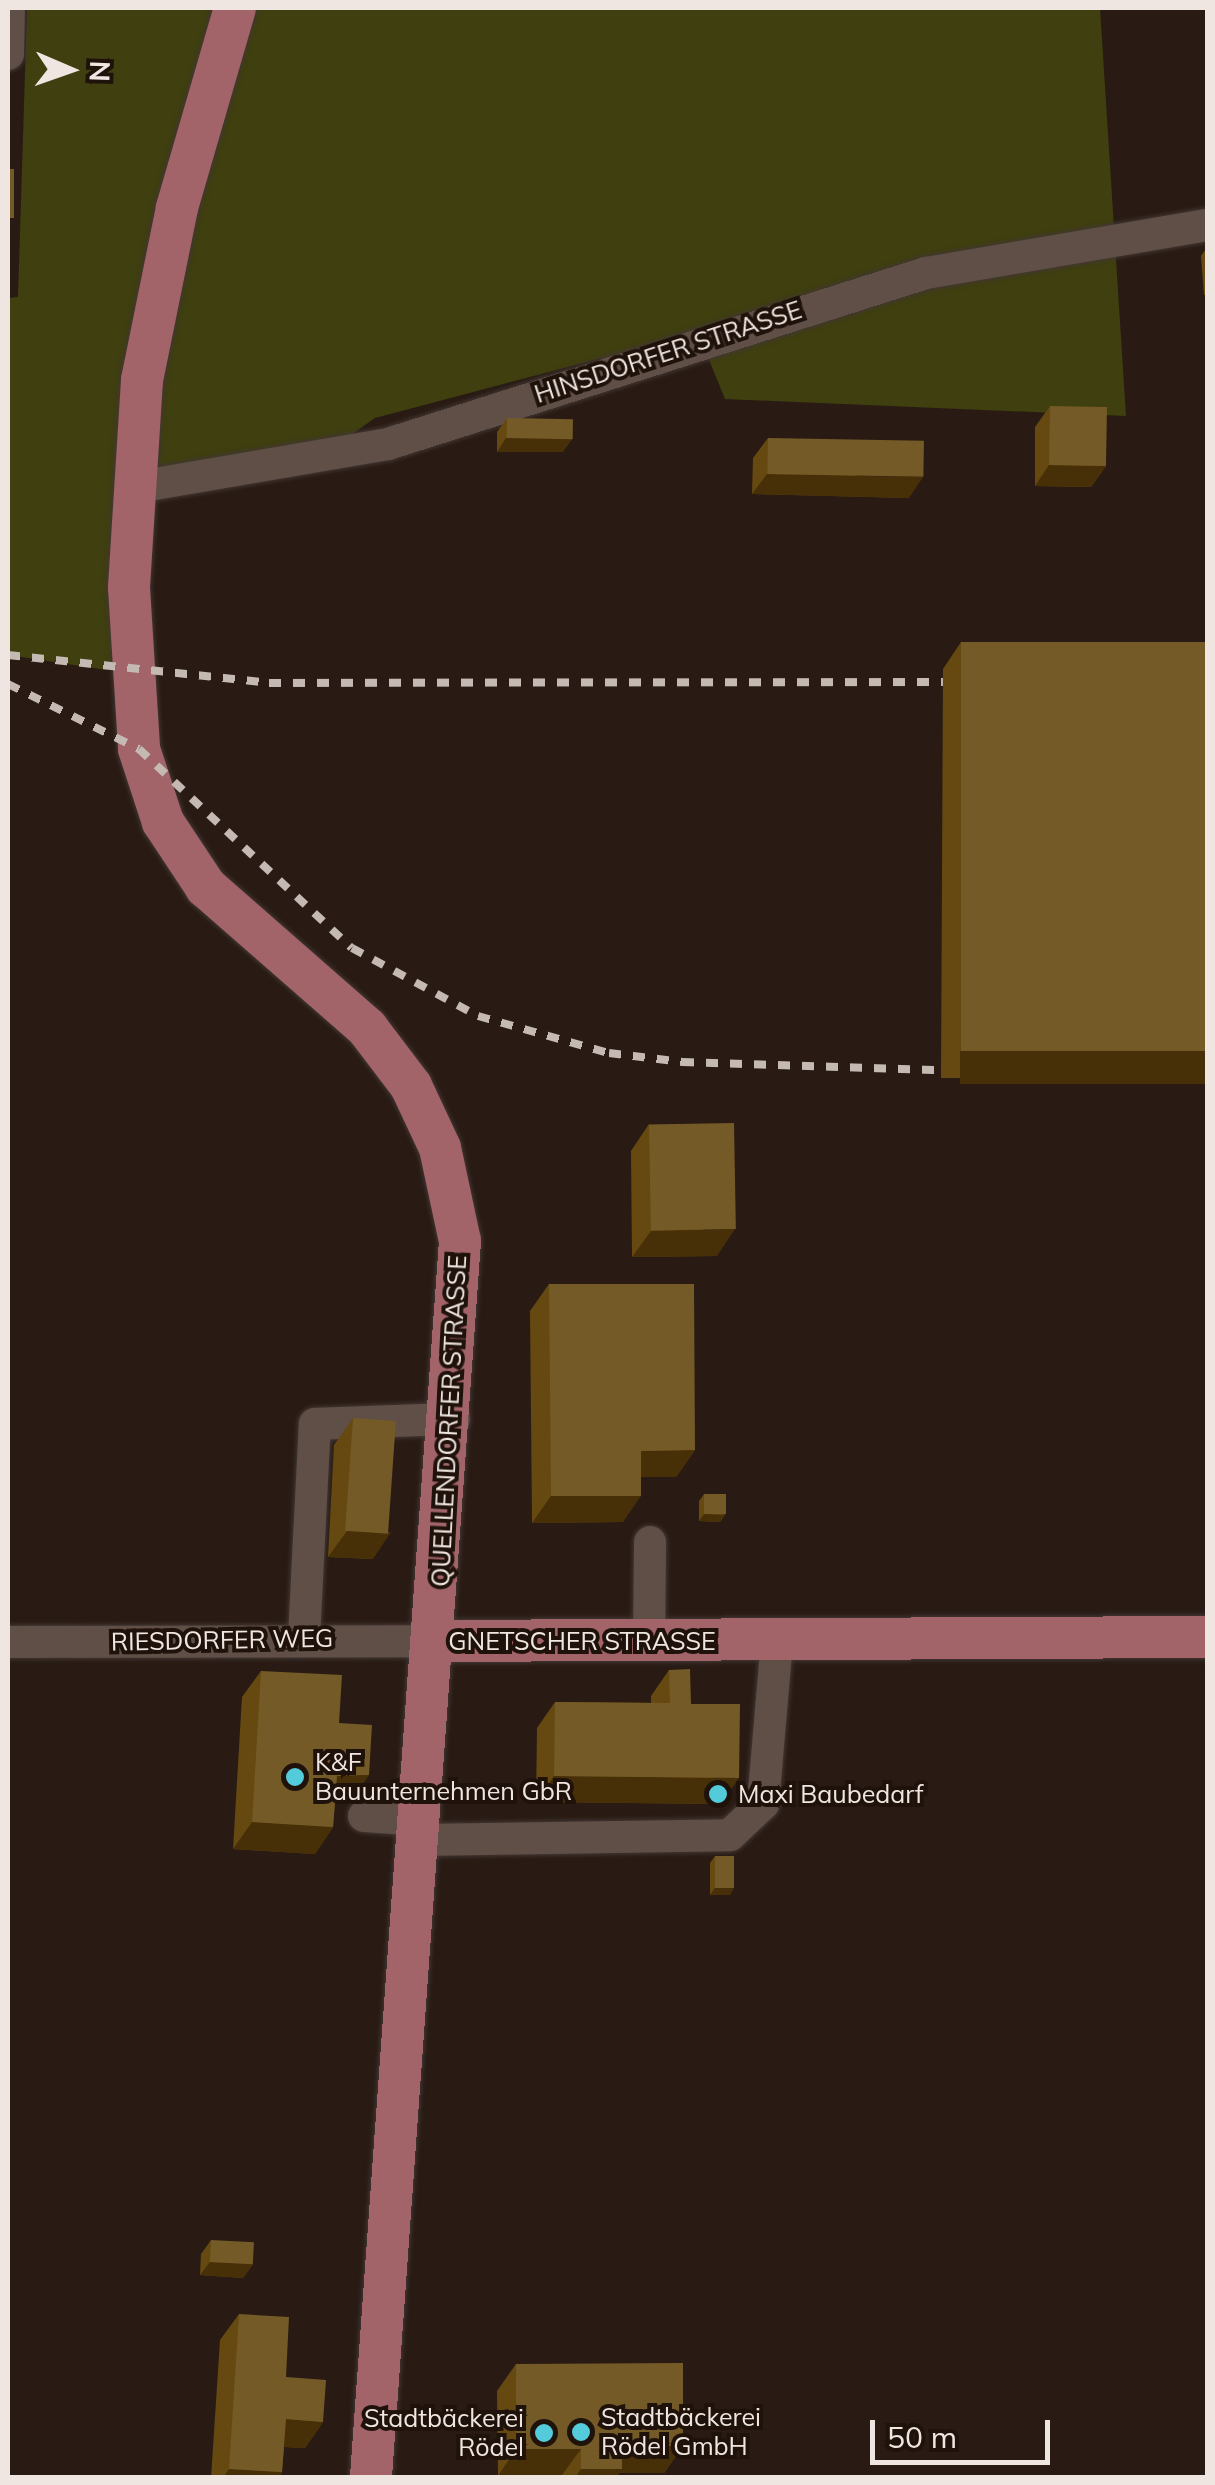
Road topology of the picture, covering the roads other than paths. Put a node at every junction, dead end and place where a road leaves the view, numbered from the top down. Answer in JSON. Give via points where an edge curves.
{"nodes":[{"id":1,"x":9,"y":8,"type":"edge"},
{"id":2,"x":235,"y":8,"type":"edge"},
{"id":3,"x":8,"y":54,"type":"edge"},
{"id":4,"x":1208,"y":224,"type":"edge"},
{"id":5,"x":132,"y":488,"type":"junction"},
{"id":6,"x":454,"y":1420,"type":"junction"},
{"id":7,"x":650,"y":1542,"type":"dead end"},
{"id":8,"x":1208,"y":1637,"type":"edge"},
{"id":9,"x":304,"y":1638,"type":"junction"},
{"id":10,"x":777,"y":1640,"type":"junction"},
{"id":11,"x":436,"y":1641,"type":"junction"},
{"id":12,"x":8,"y":1642,"type":"edge"},
{"id":13,"x":649,"y":1642,"type":"junction"},
{"id":14,"x":364,"y":1816,"type":"dead end"},
{"id":15,"x":421,"y":1830,"type":"junction"},
{"id":16,"x":371,"y":2478,"type":"edge"}],
"edges":[{"from":1,"to":3,"type":"street"},
{"from":2,"to":5,"type":"main road","name":"QUELLENDORFER STRASSE","via":[[160,283]]},
{"from":4,"to":5,"type":"street","name":"HINSDORFER STRASSE","via":[[926,273],[388,444]]},
{"from":5,"to":6,"type":"main road","name":"QUELLENDORFER STRASSE","via":[[132,672],[153,799],[206,887],[367,1028],[428,1118],[460,1242]]},
{"from":6,"to":9,"type":"street","via":[[315,1424]]},
{"from":6,"to":11,"type":"main road","name":"QUELLENDORFER STRASSE"},
{"from":7,"to":13,"type":"street"},
{"from":8,"to":10,"type":"main road","name":"GNETSCHER STRASSE"},
{"from":9,"to":11,"type":"street","name":"RIESDORFER WEG"},
{"from":9,"to":12,"type":"street","name":"RIESDORFER WEG"},
{"from":10,"to":13,"type":"main road","name":"GNETSCHER STRASSE"},
{"from":10,"to":15,"type":"street","via":[[763,1804],[730,1835]]},
{"from":11,"to":13,"type":"main road","name":"GNETSCHER STRASSE"},
{"from":11,"to":15,"type":"main road","name":"GNETSCHER STRASSE"},
{"from":14,"to":15,"type":"street"},
{"from":15,"to":16,"type":"main road","name":"GNETSCHER STRASSE"}]}
